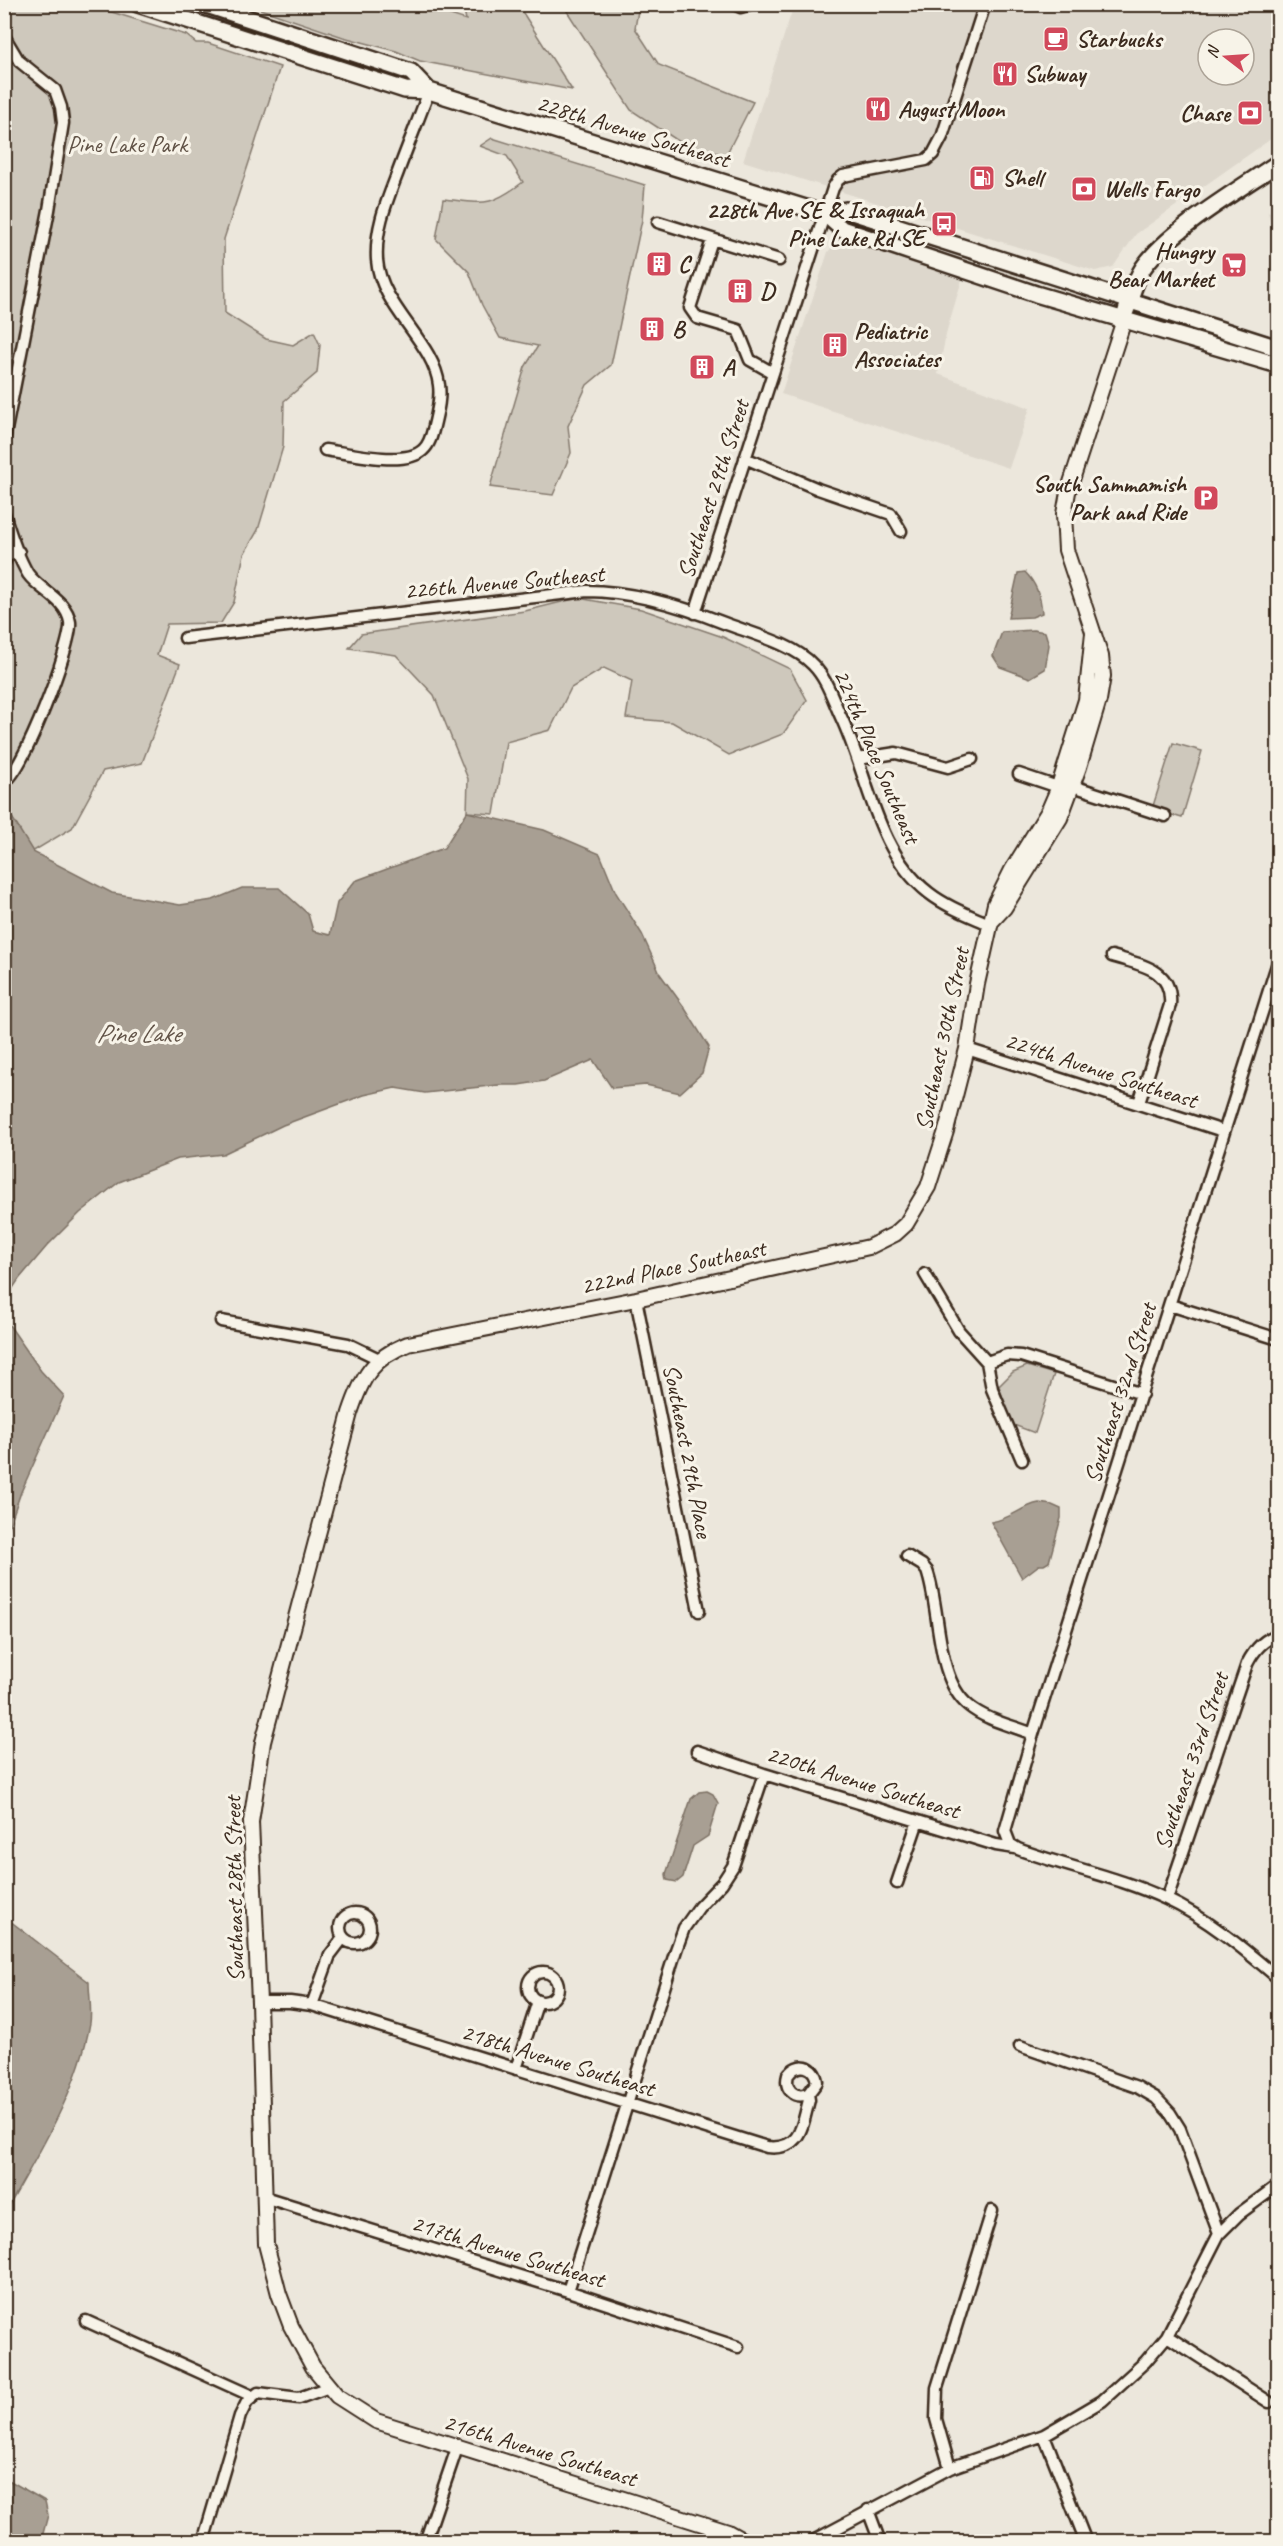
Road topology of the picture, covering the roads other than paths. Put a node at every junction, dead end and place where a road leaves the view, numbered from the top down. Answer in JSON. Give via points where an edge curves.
{"nodes":[{"id":1,"x":6,"y":4,"type":"edge"},
{"id":2,"x":138,"y":4,"type":"edge"},
{"id":3,"x":204,"y":4,"type":"edge"},
{"id":4,"x":734,"y":4,"type":"edge"},
{"id":5,"x":750,"y":4,"type":"edge"},
{"id":6,"x":985,"y":4,"type":"edge"},
{"id":7,"x":4,"y":12,"type":"edge"},
{"id":8,"x":293,"y":34,"type":"junction"},
{"id":9,"x":4,"y":36,"type":"edge"},
{"id":10,"x":286,"y":52,"type":"junction"},
{"id":11,"x":429,"y":91,"type":"junction"},
{"id":12,"x":1278,"y":163,"type":"edge"},
{"id":13,"x":825,"y":214,"type":"junction"},
{"id":14,"x":658,"y":222,"type":"dead end"},
{"id":15,"x":712,"y":240,"type":"junction"},
{"id":16,"x":779,"y":260,"type":"dead end"},
{"id":17,"x":1129,"y":301,"type":"junction"},
{"id":18,"x":1124,"y":320,"type":"junction"},
{"id":19,"x":1278,"y":348,"type":"edge"},
{"id":20,"x":1278,"y":365,"type":"edge"},
{"id":21,"x":773,"y":373,"type":"junction"},
{"id":22,"x":4,"y":440,"type":"edge"},
{"id":23,"x":325,"y":450,"type":"dead end"},
{"id":24,"x":745,"y":458,"type":"junction"},
{"id":25,"x":4,"y":513,"type":"edge"},
{"id":26,"x":901,"y":531,"type":"dead end"},
{"id":27,"x":19,"y":552,"type":"junction"},
{"id":28,"x":4,"y":563,"type":"edge"},
{"id":29,"x":695,"y":613,"type":"junction"},
{"id":30,"x":185,"y":638,"type":"dead end"},
{"id":31,"x":814,"y":665,"type":"joint"},
{"id":32,"x":858,"y":759,"type":"junction"},
{"id":33,"x":972,"y":759,"type":"dead end"},
{"id":34,"x":1019,"y":774,"type":"dead end"},
{"id":35,"x":4,"y":782,"type":"edge"},
{"id":36,"x":1066,"y":786,"type":"junction"},
{"id":37,"x":1165,"y":816,"type":"dead end"},
{"id":38,"x":990,"y":924,"type":"junction"},
{"id":39,"x":1112,"y":956,"type":"dead end"},
{"id":40,"x":1278,"y":962,"type":"edge"},
{"id":41,"x":966,"y":1049,"type":"junction"},
{"id":42,"x":1139,"y":1103,"type":"junction"},
{"id":43,"x":1223,"y":1131,"type":"junction"},
{"id":44,"x":936,"y":1163,"type":"joint"},
{"id":45,"x":925,"y":1274,"type":"dead end"},
{"id":46,"x":636,"y":1299,"type":"junction"},
{"id":47,"x":1170,"y":1305,"type":"junction"},
{"id":48,"x":220,"y":1321,"type":"dead end"},
{"id":49,"x":1278,"y":1339,"type":"edge"},
{"id":50,"x":379,"y":1359,"type":"junction"},
{"id":51,"x":987,"y":1362,"type":"junction"},
{"id":52,"x":1142,"y":1394,"type":"junction"},
{"id":53,"x":1022,"y":1460,"type":"dead end"},
{"id":54,"x":907,"y":1556,"type":"dead end"},
{"id":55,"x":699,"y":1611,"type":"dead end"},
{"id":56,"x":1278,"y":1635,"type":"edge"},
{"id":57,"x":1033,"y":1734,"type":"junction"},
{"id":58,"x":697,"y":1751,"type":"dead end"},
{"id":59,"x":764,"y":1774,"type":"junction"},
{"id":60,"x":918,"y":1821,"type":"junction"},
{"id":61,"x":1007,"y":1838,"type":"joint"},
{"id":62,"x":1018,"y":1849,"type":"junction"},
{"id":63,"x":897,"y":1883,"type":"dead end"},
{"id":64,"x":1167,"y":1899,"type":"junction"},
{"id":65,"x":343,"y":1938,"type":"dead end"},
{"id":66,"x":1278,"y":1978,"type":"edge"},
{"id":67,"x":538,"y":2001,"type":"dead end"},
{"id":68,"x":259,"y":2002,"type":"junction"},
{"id":69,"x":312,"y":2005,"type":"junction"},
{"id":70,"x":1020,"y":2046,"type":"dead end"},
{"id":71,"x":516,"y":2069,"type":"junction"},
{"id":72,"x":808,"y":2094,"type":"dead end"},
{"id":73,"x":626,"y":2103,"type":"junction"},
{"id":74,"x":1278,"y":2185,"type":"edge"},
{"id":75,"x":264,"y":2197,"type":"junction"},
{"id":76,"x":992,"y":2211,"type":"dead end"},
{"id":77,"x":1219,"y":2234,"type":"junction"},
{"id":78,"x":568,"y":2291,"type":"junction"},
{"id":79,"x":86,"y":2321,"type":"dead end"},
{"id":80,"x":1167,"y":2336,"type":"junction"},
{"id":81,"x":738,"y":2347,"type":"dead end"},
{"id":82,"x":329,"y":2387,"type":"junction"},
{"id":83,"x":252,"y":2396,"type":"junction"},
{"id":84,"x":1269,"y":2402,"type":"dead end"},
{"id":85,"x":1044,"y":2435,"type":"junction"},
{"id":86,"x":457,"y":2448,"type":"junction"},
{"id":87,"x":950,"y":2468,"type":"junction"},
{"id":88,"x":868,"y":2510,"type":"junction"},
{"id":89,"x":203,"y":2541,"type":"edge"},
{"id":90,"x":425,"y":2541,"type":"edge"},
{"id":91,"x":746,"y":2541,"type":"edge"},
{"id":92,"x":811,"y":2541,"type":"edge"},
{"id":93,"x":880,"y":2541,"type":"edge"},
{"id":94,"x":1086,"y":2541,"type":"edge"}],
"edges":[{"from":1,"to":7,"type":"street"},
{"from":2,"to":10,"type":"main road","name":"228th Avenue Southeast"},
{"from":3,"to":8,"type":"main road","name":"228th Avenue Southeast"},
{"from":4,"to":5,"type":"street"},
{"from":6,"to":13,"type":"street","name":"Southeast 29th Street","via":[[933,154],[916,163],[843,176],[833,188]]},
{"from":8,"to":10,"type":"main road"},
{"from":8,"to":11,"type":"main road","name":"228th Avenue Southeast","via":[[411,72]]},
{"from":9,"to":22,"type":"street","via":[[18,61],[55,90],[63,123]]},
{"from":10,"to":11,"type":"main road","name":"228th Avenue Southeast","via":[[405,90]]},
{"from":11,"to":13,"type":"main road","name":"228th Avenue Southeast"},
{"from":11,"to":23,"type":"street","via":[[381,217],[377,253],[384,286],[427,355],[439,382],[430,441],[413,457],[398,459]]},
{"from":12,"to":17,"type":"main road","via":[[1167,242],[1143,268]]},
{"from":13,"to":17,"type":"main road","name":"228th Avenue Southeast","via":[[846,210]]},
{"from":13,"to":18,"type":"main road","name":"228th Avenue Southeast","via":[[842,229]]},
{"from":13,"to":21,"type":"street","name":"Southeast 29th Street"},
{"from":14,"to":15,"type":"street"},
{"from":15,"to":16,"type":"street"},
{"from":15,"to":21,"type":"street","via":[[690,308],[698,318],[738,330],[750,360]]},
{"from":17,"to":18,"type":"main road"},
{"from":17,"to":19,"type":"main road","name":"228th Avenue Southeast"},
{"from":18,"to":20,"type":"main road","name":"228th Avenue Southeast"},
{"from":18,"to":36,"type":"street","via":[[1064,514],[1066,550],[1101,656],[1103,676],[1095,716]]},
{"from":21,"to":24,"type":"street","name":"Southeast 29th Street"},
{"from":24,"to":26,"type":"street","via":[[891,514]]},
{"from":24,"to":29,"type":"street","name":"Southeast 29th Street"},
{"from":25,"to":27,"type":"street"},
{"from":27,"to":28,"type":"street","via":[[7,556]]},
{"from":27,"to":35,"type":"street","via":[[28,574],[60,603],[70,621],[69,638],[44,711],[15,771]]},
{"from":29,"to":30,"type":"street","name":"226th Avenue Southeast","via":[[618,592],[587,591]]},
{"from":29,"to":31,"type":"street","name":"226th Avenue Southeast","via":[[788,648]]},
{"from":31,"to":32,"type":"street","name":"224th Place Southeast","via":[[828,687]]},
{"from":32,"to":33,"type":"street","via":[[896,753],[948,767]]},
{"from":32,"to":38,"type":"street","name":"224th Place Southeast","via":[[891,849],[912,877],[928,893]]},
{"from":34,"to":36,"type":"street"},
{"from":36,"to":37,"type":"street"},
{"from":36,"to":38,"type":"street","via":[[1049,837]]},
{"from":38,"to":41,"type":"street","name":"Southeast 30th Street"},
{"from":39,"to":42,"type":"street","via":[[1155,971],[1171,994]]},
{"from":40,"to":43,"type":"street","name":"Southeast 32nd Street"},
{"from":41,"to":42,"type":"street","name":"224th Avenue Southeast"},
{"from":41,"to":44,"type":"street","name":"Southeast 30th Street"},
{"from":42,"to":43,"type":"street","name":"224th Avenue Southeast"},
{"from":43,"to":47,"type":"street","name":"Southeast 32nd Street"},
{"from":44,"to":46,"type":"street","name":"222nd Place Southeast","via":[[916,1210],[906,1224],[882,1241]]},
{"from":45,"to":51,"type":"street","via":[[958,1331]]},
{"from":46,"to":50,"type":"street","name":"222nd Place Southeast","via":[[408,1344]]},
{"from":46,"to":55,"type":"street","name":"Southeast 29th Place"},
{"from":47,"to":49,"type":"street"},
{"from":47,"to":52,"type":"street","name":"Southeast 32nd Street"},
{"from":48,"to":50,"type":"street","via":[[348,1344]]},
{"from":50,"to":68,"type":"street","name":"Southeast 28th Street","via":[[362,1382],[350,1413],[262,1742],[251,1822]]},
{"from":51,"to":52,"type":"street","via":[[1007,1355],[1021,1356]]},
{"from":51,"to":53,"type":"street","via":[[992,1389]]},
{"from":52,"to":57,"type":"street","name":"Southeast 32nd Street"},
{"from":54,"to":57,"type":"street","via":[[927,1571],[945,1660],[961,1697],[982,1714]]},
{"from":56,"to":64,"type":"street","name":"Southeast 33rd Street","via":[[1257,1647],[1247,1664]]},
{"from":57,"to":61,"type":"street","name":"Southeast 32nd Street","via":[[1007,1821]]},
{"from":58,"to":59,"type":"street","name":"220th Avenue Southeast"},
{"from":59,"to":60,"type":"street","name":"220th Avenue Southeast"},
{"from":59,"to":73,"type":"street","via":[[733,1866],[684,1928]]},
{"from":60,"to":62,"type":"street","name":"220th Avenue Southeast"},
{"from":60,"to":63,"type":"street"},
{"from":61,"to":62,"type":"street","name":"220th Avenue Southeast"},
{"from":62,"to":64,"type":"street","name":"220th Avenue Southeast"},
{"from":64,"to":66,"type":"street","name":"220th Avenue Southeast","via":[[1238,1944]]},
{"from":65,"to":69,"type":"street","via":[[330,1955]]},
{"from":67,"to":71,"type":"street"},
{"from":68,"to":69,"type":"street","name":"218th Avenue Southeast"},
{"from":68,"to":75,"type":"street","name":"Southeast 28th Street"},
{"from":69,"to":71,"type":"street","name":"218th Avenue Southeast"},
{"from":70,"to":77,"type":"street","via":[[1137,2087],[1156,2098],[1180,2129]]},
{"from":71,"to":73,"type":"street","name":"218th Avenue Southeast"},
{"from":72,"to":73,"type":"street","name":"218th Avenue Southeast","via":[[796,2140],[778,2148]]},
{"from":73,"to":78,"type":"street"},
{"from":74,"to":77,"type":"street"},
{"from":75,"to":78,"type":"street","name":"217th Avenue Southeast"},
{"from":75,"to":82,"type":"street","name":"Southeast 28th Street","via":[[266,2244],[279,2294],[302,2348]]},
{"from":76,"to":87,"type":"street","via":[[937,2388],[936,2419]]},
{"from":77,"to":80,"type":"street"},
{"from":78,"to":81,"type":"street","name":"217th Avenue Southeast"},
{"from":79,"to":83,"type":"street"},
{"from":80,"to":84,"type":"street"},
{"from":80,"to":85,"type":"street","via":[[1102,2401]]},
{"from":82,"to":83,"type":"street","via":[[299,2398],[258,2393]]},
{"from":82,"to":86,"type":"street","name":"216th Avenue Southeast","via":[[351,2407],[376,2421]]},
{"from":83,"to":89,"type":"street","via":[[240,2416]]},
{"from":85,"to":87,"type":"street"},
{"from":85,"to":94,"type":"street"},
{"from":86,"to":90,"type":"street"},
{"from":86,"to":91,"type":"street","name":"216th Avenue Southeast","via":[[728,2532]]},
{"from":87,"to":88,"type":"street"},
{"from":88,"to":92,"type":"street"},
{"from":88,"to":93,"type":"street"}]}
